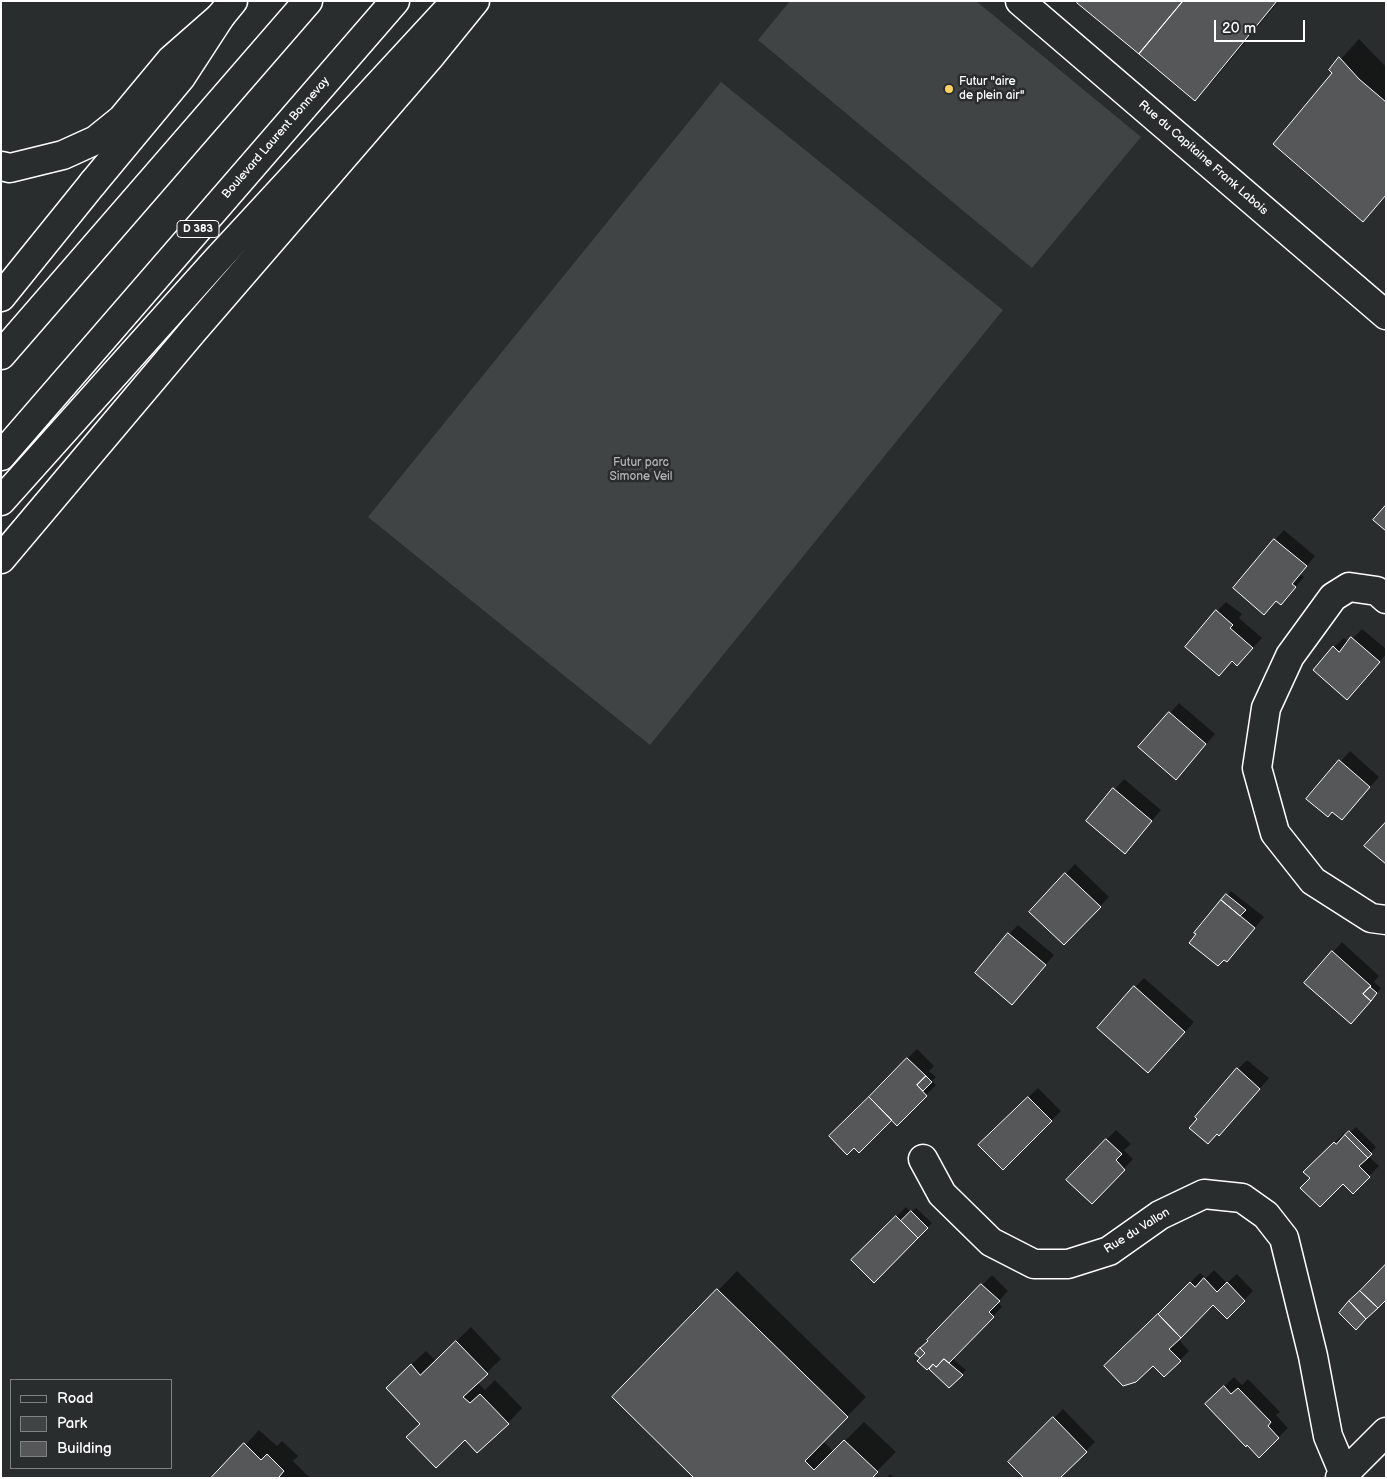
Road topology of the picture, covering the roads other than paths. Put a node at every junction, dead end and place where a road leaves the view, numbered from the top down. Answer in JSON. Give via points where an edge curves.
{"nodes":[{"id":1,"x":308,"y":1,"type":"edge"},
{"id":2,"x":395,"y":1,"type":"edge"},
{"id":3,"x":456,"y":1,"type":"edge"},
{"id":4,"x":475,"y":1,"type":"edge"},
{"id":5,"x":1020,"y":1,"type":"edge"},
{"id":6,"x":226,"y":9,"type":"edge"},
{"id":7,"x":1,"y":166,"type":"edge"},
{"id":8,"x":1,"y":297,"type":"edge"},
{"id":9,"x":1386,"y":315,"type":"edge"},
{"id":10,"x":1,"y":355,"type":"edge"},
{"id":11,"x":1,"y":456,"type":"edge"},
{"id":12,"x":1,"y":501,"type":"edge"},
{"id":13,"x":1,"y":559,"type":"edge"},
{"id":14,"x":1386,"y":599,"type":"edge"},
{"id":15,"x":1386,"y":920,"type":"edge"},
{"id":16,"x":923,"y":1159,"type":"dead end"},
{"id":17,"x":1386,"y":1432,"type":"edge"},
{"id":18,"x":1342,"y":1476,"type":"edge"}],
"edges":[{"from":1,"to":10,"type":"main road"},
{"from":2,"to":11,"type":"main road","name":"Boulevard Laurent Bonnevay","number":"D 383"},
{"from":3,"to":12,"type":"main road","via":[[215,262]]},
{"from":4,"to":13,"type":"main road"},
{"from":5,"to":9,"type":"main road","name":"Rue du Capitaine Frank Labois"},
{"from":6,"to":7,"type":"main road","via":[[171,60],[122,119],[96,140],[63,155],[10,168]]},
{"from":6,"to":8,"type":"main road","via":[[181,77]]},
{"from":14,"to":15,"type":"main road","via":[[1377,591],[1350,587],[1333,597],[1290,656],[1266,708],[1257,768],[1275,833],[1313,881],[1371,918]]},
{"from":16,"to":18,"type":"main road","name":"Rue du Vallon","via":[[942,1194],[991,1242],[1034,1264],[1068,1264],[1109,1251],[1160,1215],[1204,1194],[1242,1198],[1266,1215],[1284,1238],[1313,1356],[1328,1436]]},
{"from":17,"to":18,"type":"main road"}]}
